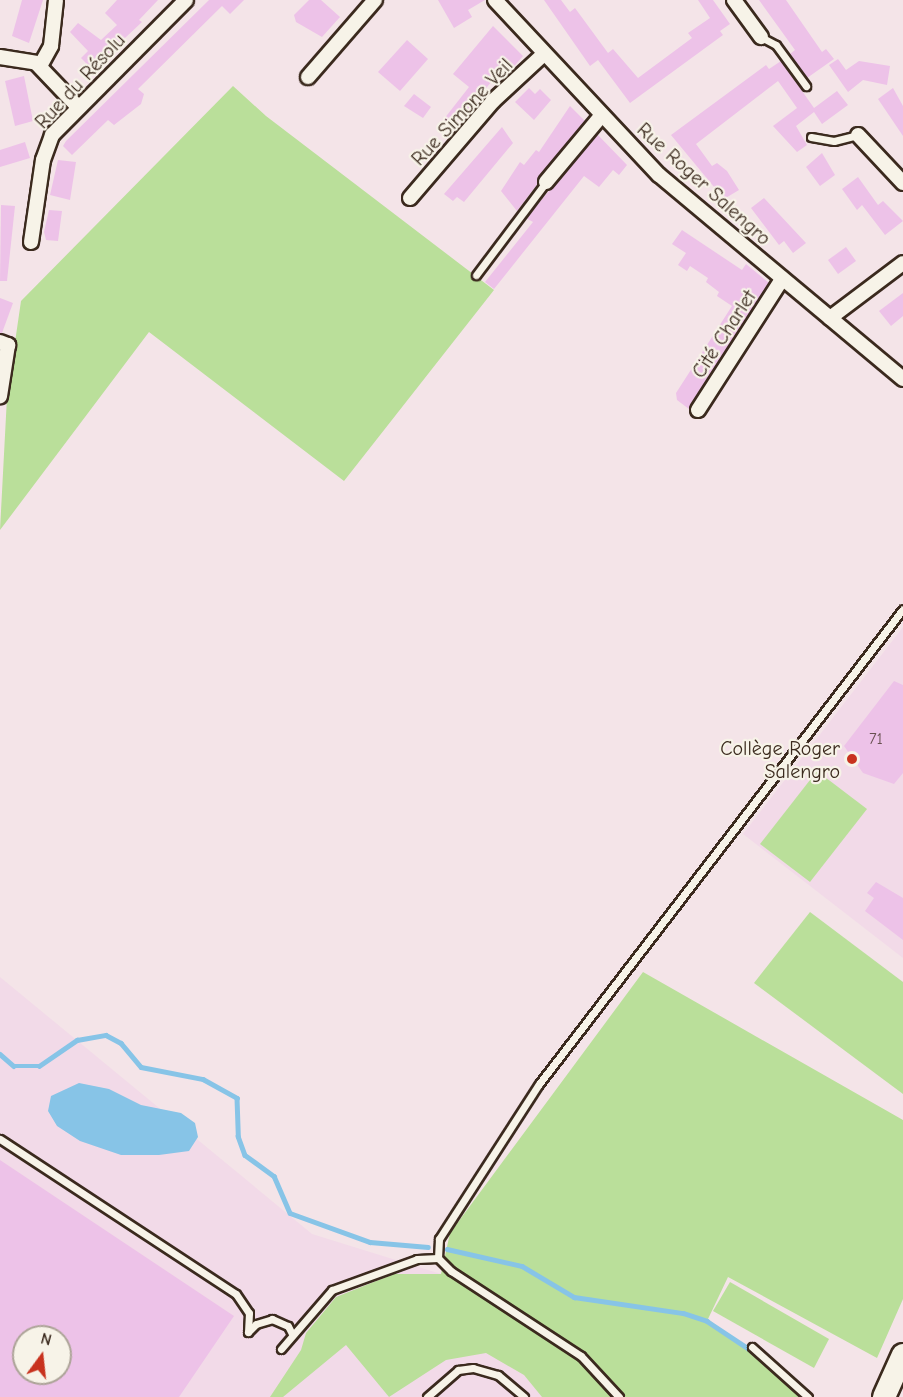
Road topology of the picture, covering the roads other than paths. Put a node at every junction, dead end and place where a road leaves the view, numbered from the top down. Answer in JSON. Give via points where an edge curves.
{"nodes":[{"id":1,"x":56,"y":0,"type":"edge"},
{"id":2,"x":186,"y":0,"type":"edge"},
{"id":3,"x":375,"y":0,"type":"edge"},
{"id":4,"x":495,"y":0,"type":"edge"},
{"id":5,"x":734,"y":0,"type":"edge"},
{"id":6,"x":760,"y":38,"type":"joint"},
{"id":7,"x":544,"y":54,"type":"junction"},
{"id":8,"x":0,"y":57,"type":"edge"},
{"id":9,"x":40,"y":66,"type":"junction"},
{"id":10,"x":308,"y":76,"type":"dead end"},
{"id":11,"x":806,"y":86,"type":"dead end"},
{"id":12,"x":78,"y":107,"type":"junction"},
{"id":13,"x":601,"y":116,"type":"junction"},
{"id":14,"x":858,"y":135,"type":"joint"},
{"id":15,"x":811,"y":137,"type":"dead end"},
{"id":16,"x":546,"y":182,"type":"joint"},
{"id":17,"x":903,"y":183,"type":"edge"},
{"id":18,"x":410,"y":198,"type":"dead end"},
{"id":19,"x":31,"y":242,"type":"dead end"},
{"id":20,"x":903,"y":263,"type":"edge"},
{"id":21,"x":476,"y":275,"type":"dead end"},
{"id":22,"x":782,"y":279,"type":"junction"},
{"id":23,"x":830,"y":318,"type":"junction"},
{"id":24,"x":4,"y":344,"type":"edge"},
{"id":25,"x":903,"y":379,"type":"edge"},
{"id":26,"x":0,"y":396,"type":"edge"},
{"id":27,"x":698,"y":411,"type":"dead end"},
{"id":28,"x":903,"y":609,"type":"edge"},
{"id":29,"x":0,"y":1139,"type":"edge"},
{"id":30,"x":437,"y":1256,"type":"junction"},
{"id":31,"x":292,"y":1334,"type":"junction"},
{"id":32,"x":752,"y":1347,"type":"dead end"},
{"id":33,"x":281,"y":1349,"type":"dead end"},
{"id":34,"x":903,"y":1354,"type":"edge"},
{"id":35,"x":427,"y":1397,"type":"edge"},
{"id":36,"x":524,"y":1397,"type":"edge"},
{"id":37,"x":619,"y":1397,"type":"edge"},
{"id":38,"x":808,"y":1397,"type":"edge"},
{"id":39,"x":884,"y":1397,"type":"edge"}],
"edges":[{"from":1,"to":9,"type":"street","via":[[51,46]]},
{"from":2,"to":12,"type":"street","name":"Rue du Résolu"},
{"from":3,"to":10,"type":"street"},
{"from":4,"to":7,"type":"street","name":"Rue Roger Salengro"},
{"from":5,"to":6,"type":"street"},
{"from":6,"to":11,"type":"lane","via":[[776,45]]},
{"from":7,"to":13,"type":"street","name":"Rue Roger Salengro"},
{"from":7,"to":18,"type":"street","name":"Rue Simone Veil","via":[[493,101]]},
{"from":8,"to":9,"type":"street","via":[[29,60]]},
{"from":9,"to":12,"type":"street"},
{"from":12,"to":19,"type":"street","name":"Rue du Résolu","via":[[52,135],[45,150]]},
{"from":13,"to":16,"type":"street"},
{"from":13,"to":22,"type":"street","name":"Rue Roger Salengro","via":[[659,175]]},
{"from":14,"to":15,"type":"lane","via":[[834,141]]},
{"from":14,"to":17,"type":"street"},
{"from":16,"to":21,"type":"lane"},
{"from":20,"to":23,"type":"street"},
{"from":22,"to":23,"type":"street","name":"Rue Roger Salengro"},
{"from":22,"to":27,"type":"street","name":"Cité Charlet"},
{"from":23,"to":25,"type":"street","name":"Rue Roger Salengro"},
{"from":24,"to":26,"type":"street"},
{"from":28,"to":30,"type":"lane","via":[[539,1084],[439,1239]]},
{"from":29,"to":31,"type":"lane","via":[[236,1294],[249,1313],[248,1332],[256,1323],[272,1319],[288,1326]]},
{"from":30,"to":31,"type":"lane","via":[[354,1278],[332,1290],[307,1323]]},
{"from":30,"to":37,"type":"lane","via":[[451,1271],[581,1356]]},
{"from":31,"to":33,"type":"lane"},
{"from":32,"to":38,"type":"lane"},
{"from":34,"to":39,"type":"main road"},
{"from":35,"to":36,"type":"lane","via":[[458,1370],[473,1368],[498,1375]]}]}
